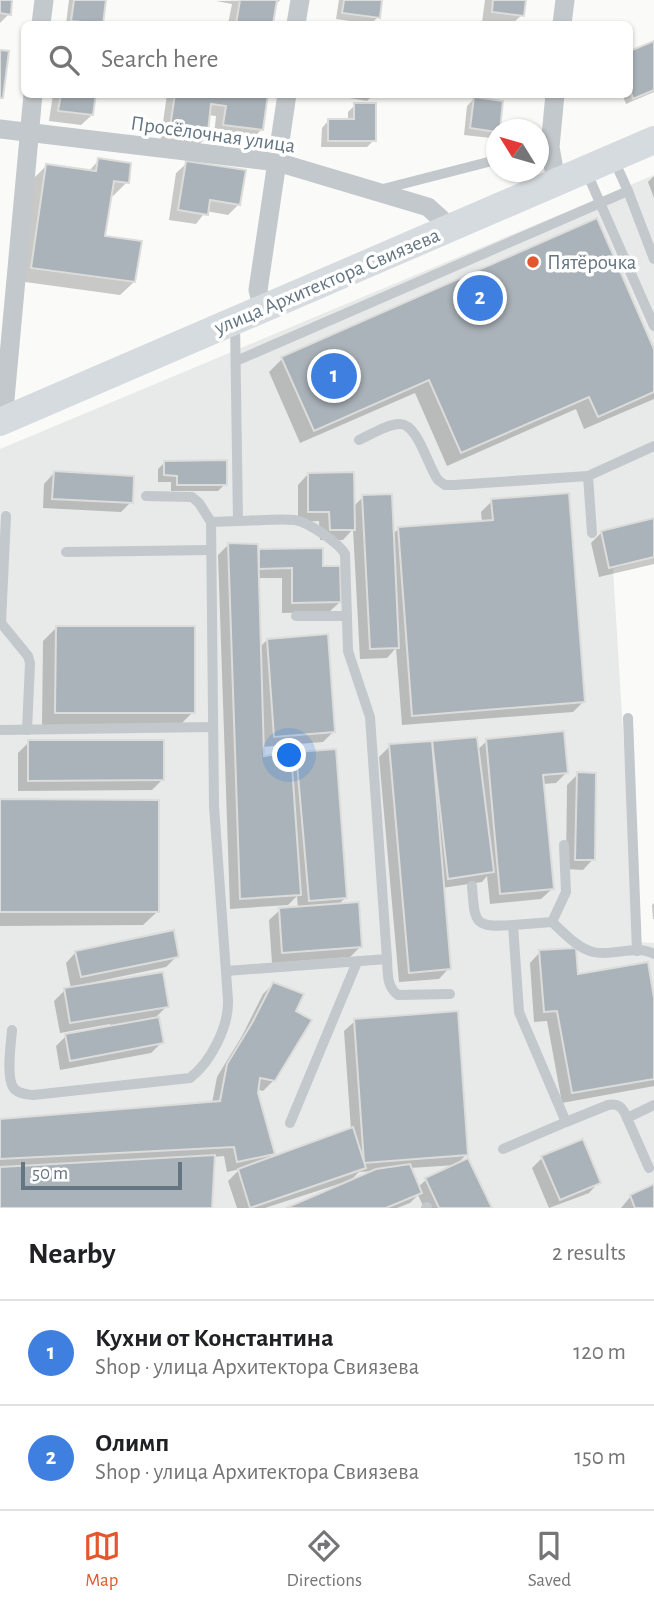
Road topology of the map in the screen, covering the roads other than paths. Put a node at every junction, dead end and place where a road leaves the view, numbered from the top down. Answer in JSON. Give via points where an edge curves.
{"nodes":[{"id":1,"x":44,"y":0,"type":"edge"},
{"id":2,"x":300,"y":0,"type":"edge"},
{"id":3,"x":565,"y":0,"type":"edge"},
{"id":4,"x":41,"y":21,"type":"edge"},
{"id":5,"x":296,"y":21,"type":"edge"},
{"id":6,"x":562,"y":21,"type":"edge"},
{"id":7,"x":33,"y":98,"type":"edge"},
{"id":8,"x":286,"y":98,"type":"edge"},
{"id":9,"x":554,"y":98,"type":"edge"},
{"id":10,"x":549,"y":123,"type":"edge"},
{"id":11,"x":0,"y":130,"type":"edge"},
{"id":12,"x":29,"y":133,"type":"junction"},
{"id":13,"x":654,"y":140,"type":"edge"},
{"id":14,"x":613,"y":157,"type":"junction"},
{"id":15,"x":277,"y":162,"type":"junction"},
{"id":16,"x":549,"y":162,"type":"edge"},
{"id":17,"x":486,"y":163,"type":"edge"},
{"id":18,"x":585,"y":169,"type":"junction"},
{"id":19,"x":556,"y":181,"type":"junction"},
{"id":20,"x":376,"y":191,"type":"junction"},
{"id":21,"x":628,"y":191,"type":"junction"},
{"id":22,"x":600,"y":203,"type":"junction"},
{"id":23,"x":450,"y":227,"type":"junction"},
{"id":24,"x":654,"y":260,"type":"edge"},
{"id":25,"x":262,"y":308,"type":"junction"},
{"id":26,"x":235,"y":320,"type":"junction"},
{"id":27,"x":654,"y":326,"type":"edge"},
{"id":28,"x":236,"y":361,"type":"junction"},
{"id":29,"x":1,"y":422,"type":"edge"},
{"id":30,"x":359,"y":440,"type":"dead end"},
{"id":31,"x":654,"y":446,"type":"edge"},
{"id":32,"x":589,"y":476,"type":"junction"},
{"id":33,"x":146,"y":496,"type":"dead end"},
{"id":34,"x":6,"y":516,"type":"dead end"},
{"id":35,"x":238,"y":521,"type":"junction"},
{"id":36,"x":211,"y":522,"type":"junction"},
{"id":37,"x":592,"y":533,"type":"dead end"},
{"id":38,"x":211,"y":550,"type":"junction"},
{"id":39,"x":66,"y":552,"type":"dead end"},
{"id":40,"x":296,"y":616,"type":"dead end"},
{"id":41,"x":347,"y":616,"type":"junction"},
{"id":42,"x":628,"y":718,"type":"dead end"},
{"id":43,"x":213,"y":727,"type":"junction"},
{"id":44,"x":0,"y":730,"type":"edge"},
{"id":45,"x":27,"y":730,"type":"junction"},
{"id":46,"x":564,"y":845,"type":"dead end"},
{"id":47,"x":472,"y":886,"type":"dead end"},
{"id":48,"x":552,"y":922,"type":"junction"},
{"id":49,"x":513,"y":925,"type":"junction"},
{"id":50,"x":637,"y":951,"type":"junction"},
{"id":51,"x":654,"y":954,"type":"edge"},
{"id":52,"x":387,"y":959,"type":"junction"},
{"id":53,"x":357,"y":962,"type":"junction"},
{"id":54,"x":226,"y":971,"type":"junction"},
{"id":55,"x":450,"y":993,"type":"dead end"},
{"id":56,"x":12,"y":1030,"type":"dead end"},
{"id":57,"x":654,"y":1105,"type":"edge"},
{"id":58,"x":627,"y":1118,"type":"junction"},
{"id":59,"x":566,"y":1122,"type":"junction"},
{"id":60,"x":290,"y":1123,"type":"dead end"},
{"id":61,"x":503,"y":1149,"type":"dead end"},
{"id":62,"x":649,"y":1168,"type":"dead end"}],
"edges":[{"from":1,"to":4,"type":"street"},
{"from":2,"to":5,"type":"street"},
{"from":3,"to":6,"type":"street"},
{"from":7,"to":12,"type":"street"},
{"from":8,"to":15,"type":"street"},
{"from":9,"to":10,"type":"street"},
{"from":11,"to":12,"type":"street","name":"Просёлочная улица"},
{"from":12,"to":15,"type":"street","name":"Просёлочная улица"},
{"from":12,"to":29,"type":"street"},
{"from":13,"to":14,"type":"main road","name":"улица Архитектора Свиязева"},
{"from":14,"to":18,"type":"main road","name":"улица Архитектора Свиязева"},
{"from":14,"to":21,"type":"lane"},
{"from":15,"to":20,"type":"street","name":"Просёлочная улица"},
{"from":15,"to":25,"type":"street","via":[[258,290]]},
{"from":16,"to":19,"type":"street"},
{"from":17,"to":20,"type":"lane"},
{"from":18,"to":19,"type":"main road","name":"улица Архитектора Свиязева"},
{"from":18,"to":22,"type":"lane"},
{"from":19,"to":23,"type":"main road","name":"улица Архитектора Свиязева"},
{"from":20,"to":23,"type":"street","name":"Просёлочная улица","via":[[428,207]]},
{"from":21,"to":22,"type":"lane"},
{"from":21,"to":24,"type":"lane"},
{"from":22,"to":27,"type":"lane"},
{"from":22,"to":28,"type":"lane"},
{"from":23,"to":25,"type":"main road","name":"улица Архитектора Свиязева"},
{"from":25,"to":26,"type":"main road","name":"улица Архитектора Свиязева"},
{"from":26,"to":28,"type":"lane"},
{"from":26,"to":29,"type":"main road","name":"улица Архитектора Свиязева"},
{"from":28,"to":35,"type":"lane"},
{"from":30,"to":32,"type":"lane","via":[[393,425],[409,426],[432,472],[445,485]]},
{"from":31,"to":32,"type":"lane"},
{"from":32,"to":37,"type":"lane"},
{"from":33,"to":36,"type":"lane","via":[[192,497]]},
{"from":34,"to":45,"type":"lane","via":[[1,623],[30,663]]},
{"from":35,"to":36,"type":"lane"},
{"from":35,"to":41,"type":"lane","via":[[297,520],[341,547],[347,564]]},
{"from":36,"to":38,"type":"lane"},
{"from":38,"to":39,"type":"lane"},
{"from":38,"to":43,"type":"lane"},
{"from":40,"to":41,"type":"lane"},
{"from":41,"to":52,"type":"lane","via":[[348,651],[370,717]]},
{"from":42,"to":50,"type":"lane"},
{"from":43,"to":45,"type":"lane"},
{"from":43,"to":54,"type":"lane"},
{"from":44,"to":45,"type":"lane"},
{"from":46,"to":48,"type":"lane","via":[[566,892]]},
{"from":47,"to":49,"type":"lane","via":[[477,920],[490,927]]},
{"from":48,"to":49,"type":"lane"},
{"from":48,"to":50,"type":"lane","via":[[585,950]]},
{"from":49,"to":59,"type":"lane","via":[[519,1012]]},
{"from":50,"to":51,"type":"lane"},
{"from":52,"to":53,"type":"lane"},
{"from":52,"to":55,"type":"lane","via":[[389,983],[398,995]]},
{"from":53,"to":54,"type":"lane"},
{"from":53,"to":60,"type":"lane"},
{"from":54,"to":56,"type":"lane","via":[[227,1019],[200,1071],[190,1078],[20,1093],[12,1087],[9,1075]]},
{"from":57,"to":58,"type":"lane"},
{"from":58,"to":59,"type":"lane","via":[[625,1111],[608,1104]]},
{"from":58,"to":62,"type":"lane"},
{"from":59,"to":61,"type":"lane"}]}
